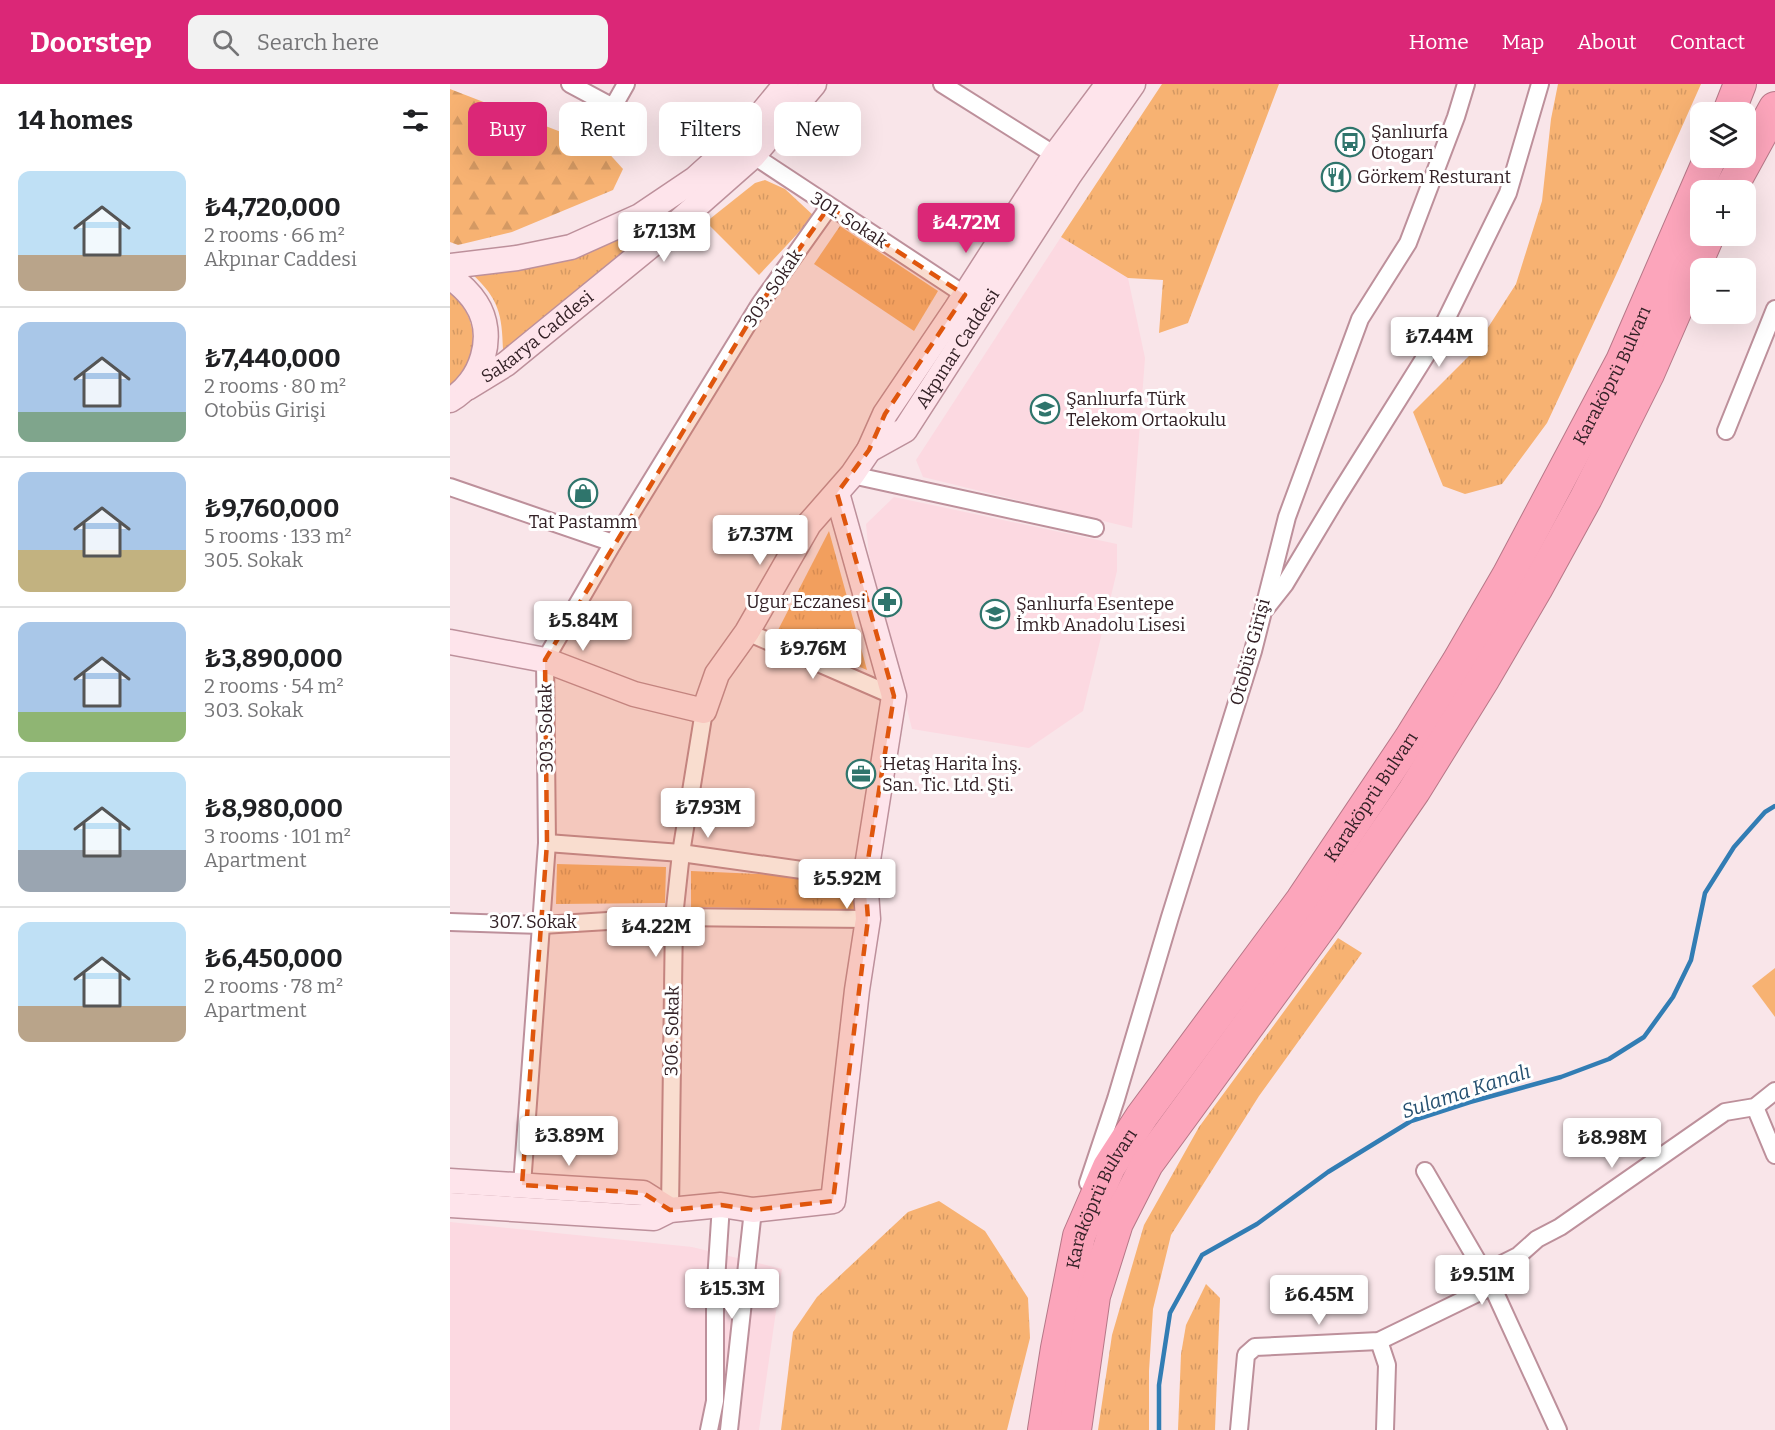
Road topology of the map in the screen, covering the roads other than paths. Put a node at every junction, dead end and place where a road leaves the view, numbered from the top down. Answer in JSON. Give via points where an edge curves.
{"nodes":[{"id":1,"x":570,"y":84,"type":"edge"},
{"id":2,"x":626,"y":84,"type":"edge"},
{"id":3,"x":786,"y":84,"type":"edge"},
{"id":4,"x":814,"y":84,"type":"edge"},
{"id":5,"x":942,"y":84,"type":"edge"},
{"id":6,"x":1108,"y":84,"type":"edge"},
{"id":7,"x":1133,"y":84,"type":"edge"},
{"id":8,"x":1466,"y":84,"type":"edge"},
{"id":9,"x":1540,"y":84,"type":"edge"},
{"id":10,"x":1724,"y":84,"type":"edge"},
{"id":11,"x":1740,"y":84,"type":"edge"},
{"id":12,"x":1772,"y":84,"type":"edge"},
{"id":13,"x":1719,"y":102,"type":"edge"},
{"id":14,"x":1733,"y":102,"type":"edge"},
{"id":15,"x":1775,"y":108,"type":"edge"},
{"id":16,"x":762,"y":113,"type":"edge"},
{"id":17,"x":1756,"y":122,"type":"edge"},
{"id":18,"x":762,"y":132,"type":"edge"},
{"id":19,"x":1055,"y":155,"type":"junction"},
{"id":20,"x":733,"y":156,"type":"edge"},
{"id":21,"x":737,"y":156,"type":"edge"},
{"id":22,"x":754,"y":156,"type":"edge"},
{"id":23,"x":1735,"y":180,"type":"edge"},
{"id":24,"x":829,"y":207,"type":"junction"},
{"id":25,"x":1690,"y":208,"type":"edge"},
{"id":26,"x":1704,"y":246,"type":"edge"},
{"id":27,"x":450,"y":266,"type":"edge"},
{"id":28,"x":450,"y":277,"type":"edge"},
{"id":29,"x":965,"y":295,"type":"junction"},
{"id":30,"x":1775,"y":309,"type":"edge"},
{"id":31,"x":458,"y":394,"type":"edge"},
{"id":32,"x":1726,"y":431,"type":"dead end"},
{"id":33,"x":869,"y":450,"type":"junction"},
{"id":34,"x":845,"y":484,"type":"junction"},
{"id":35,"x":450,"y":487,"type":"edge"},
{"id":36,"x":1095,"y":528,"type":"dead end"},
{"id":37,"x":613,"y":543,"type":"junction"},
{"id":38,"x":1262,"y":614,"type":"junction"},
{"id":39,"x":747,"y":632,"type":"junction"},
{"id":40,"x":450,"y":642,"type":"edge"},
{"id":41,"x":545,"y":660,"type":"junction"},
{"id":42,"x":894,"y":696,"type":"junction"},
{"id":43,"x":704,"y":711,"type":"junction"},
{"id":44,"x":547,"y":843,"type":"junction"},
{"id":45,"x":681,"y":853,"type":"junction"},
{"id":46,"x":865,"y":879,"type":"junction"},
{"id":47,"x":674,"y":916,"type":"junction"},
{"id":48,"x":868,"y":919,"type":"junction"},
{"id":49,"x":450,"y":922,"type":"edge"},
{"id":50,"x":542,"y":925,"type":"junction"},
{"id":51,"x":1775,"y":1091,"type":"edge"},
{"id":52,"x":1755,"y":1107,"type":"junction"},
{"id":53,"x":1775,"y":1155,"type":"edge"},
{"id":54,"x":1425,"y":1171,"type":"dead end"},
{"id":55,"x":450,"y":1181,"type":"edge"},
{"id":56,"x":522,"y":1185,"type":"junction"},
{"id":57,"x":450,"y":1205,"type":"edge"},
{"id":58,"x":721,"y":1205,"type":"junction"},
{"id":59,"x":670,"y":1210,"type":"junction"},
{"id":60,"x":753,"y":1210,"type":"junction"},
{"id":61,"x":1078,"y":1236,"type":"junction"},
{"id":62,"x":1488,"y":1280,"type":"junction"},
{"id":63,"x":1379,"y":1341,"type":"junction"},
{"id":64,"x":709,"y":1430,"type":"edge"},
{"id":65,"x":729,"y":1430,"type":"edge"},
{"id":66,"x":1044,"y":1430,"type":"edge"},
{"id":67,"x":1075,"y":1430,"type":"edge"},
{"id":68,"x":1239,"y":1430,"type":"edge"},
{"id":69,"x":1385,"y":1430,"type":"edge"},
{"id":70,"x":1558,"y":1430,"type":"edge"}],
"edges":[{"from":1,"to":2,"type":"street","via":[[613,107]]},
{"from":3,"to":16,"type":"street","name":"Sakarya Caddesi"},
{"from":4,"to":18,"type":"street","name":"Sakarya Caddesi"},
{"from":5,"to":19,"type":"street"},
{"from":6,"to":19,"type":"street","name":"Akpınar Caddesi"},
{"from":7,"to":33,"type":"street","name":"Akpınar Caddesi","via":[[1070,174],[905,430]]},
{"from":8,"to":38,"type":"street","name":"Otobüs Girişi","via":[[1408,243],[1360,319],[1287,517]]},
{"from":9,"to":38,"type":"street","via":[[1508,193],[1437,338],[1285,584]]},
{"from":10,"to":13,"type":"highway"},
{"from":11,"to":14,"type":"highway"},
{"from":12,"to":17,"type":"highway"},
{"from":15,"to":23,"type":"highway"},
{"from":19,"to":29,"type":"street","name":"Akpınar Caddesi"},
{"from":20,"to":27,"type":"street","name":"Sakarya Caddesi","via":[[640,216],[571,247]]},
{"from":21,"to":31,"type":"street","name":"Sakarya Caddesi","via":[[660,238],[514,357]]},
{"from":22,"to":24,"type":"street","name":"301. Sokak"},
{"from":24,"to":29,"type":"street","name":"301. Sokak"},
{"from":24,"to":37,"type":"street","name":"303. Sokak","via":[[760,304]]},
{"from":25,"to":61,"type":"highway","name":"Karaköprü Bulvarı","via":[[1617,371],[1458,662],[1302,900],[1142,1116],[1109,1167]]},
{"from":26,"to":67,"type":"highway","name":"Karaköprü Bulvarı","via":[[1648,374],[1586,498],[1484,678],[1414,791],[1326,919],[1147,1164],[1117,1223],[1094,1296]]},
{"from":28,"to":31,"type":"street","via":[[477,304],[485,326],[485,348],[479,369]]},
{"from":29,"to":33,"type":"street","name":"Akpınar Caddesi","via":[[885,414]]},
{"from":30,"to":32,"type":"street"},
{"from":33,"to":34,"type":"street","name":"Akpınar Caddesi"},
{"from":34,"to":36,"type":"street"},
{"from":34,"to":39,"type":"street","name":"Akpınar Caddesi","via":[[809,524]]},
{"from":34,"to":42,"type":"street"},
{"from":35,"to":37,"type":"street"},
{"from":37,"to":41,"type":"street","name":"303. Sokak"},
{"from":38,"to":61,"type":"street","name":"Otobüs Girişi","via":[[1116,1099],[1089,1176]]},
{"from":39,"to":42,"type":"street"},
{"from":39,"to":43,"type":"street","name":"Akpınar Caddesi","via":[[717,674]]},
{"from":40,"to":41,"type":"street"},
{"from":41,"to":43,"type":"street","via":[[634,694]]},
{"from":41,"to":44,"type":"street","name":"303. Sokak"},
{"from":42,"to":46,"type":"street"},
{"from":43,"to":45,"type":"street","name":"306. Sokak"},
{"from":44,"to":45,"type":"street"},
{"from":44,"to":50,"type":"street","name":"303. Sokak"},
{"from":45,"to":46,"type":"street"},
{"from":45,"to":47,"type":"street","name":"306. Sokak"},
{"from":46,"to":48,"type":"street"},
{"from":47,"to":48,"type":"street","name":"307. Sokak"},
{"from":47,"to":50,"type":"street","name":"307. Sokak"},
{"from":47,"to":59,"type":"street","name":"306. Sokak"},
{"from":48,"to":60,"type":"street","via":[[833,1201]]},
{"from":49,"to":50,"type":"street","name":"307. Sokak"},
{"from":50,"to":56,"type":"street","name":"303. Sokak"},
{"from":51,"to":52,"type":"street"},
{"from":52,"to":53,"type":"street"},
{"from":52,"to":62,"type":"street","via":[[1725,1112],[1537,1239]]},
{"from":54,"to":62,"type":"street"},
{"from":55,"to":56,"type":"street"},
{"from":56,"to":59,"type":"street","via":[[643,1194]]},
{"from":57,"to":59,"type":"street","via":[[654,1218]]},
{"from":58,"to":59,"type":"street"},
{"from":58,"to":60,"type":"street"},
{"from":58,"to":64,"type":"street","via":[[715,1296],[715,1401]]},
{"from":60,"to":65,"type":"street"},
{"from":61,"to":66,"type":"highway","name":"Karaköprü Bulvarı"},
{"from":62,"to":63,"type":"street"},
{"from":62,"to":70,"type":"street"},
{"from":63,"to":68,"type":"street","via":[[1255,1347],[1246,1355]]},
{"from":63,"to":69,"type":"street","via":[[1387,1365]]}]}
